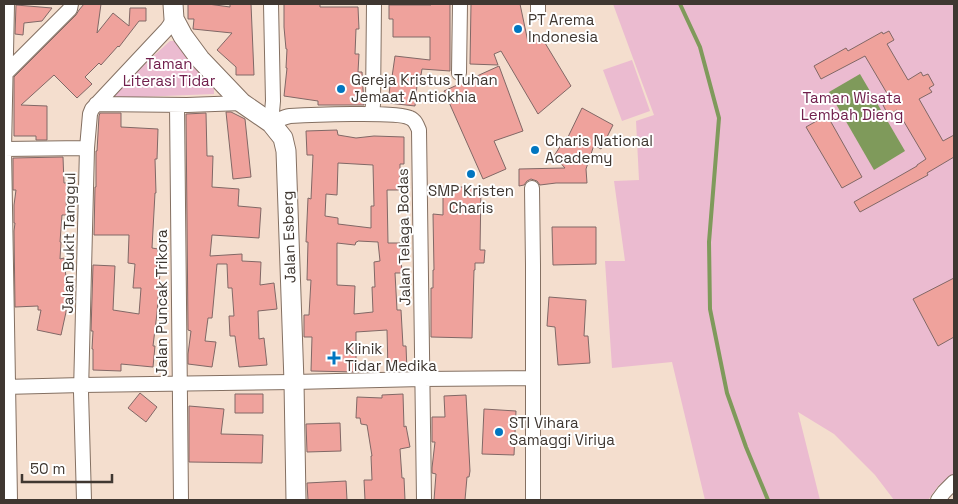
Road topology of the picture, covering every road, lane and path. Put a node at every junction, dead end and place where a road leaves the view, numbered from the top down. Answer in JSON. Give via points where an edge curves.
{"nodes":[{"id":1,"x":7,"y":4,"type":"edge"},
{"id":2,"x":71,"y":4,"type":"edge"},
{"id":3,"x":270,"y":4,"type":"edge"},
{"id":4,"x":374,"y":4,"type":"edge"},
{"id":5,"x":460,"y":4,"type":"edge"},
{"id":6,"x":174,"y":11,"type":"edge"},
{"id":7,"x":6,"y":73,"type":"junction"},
{"id":8,"x":459,"y":73,"type":"dead end"},
{"id":9,"x":242,"y":103,"type":"junction"},
{"id":10,"x":96,"y":104,"type":"junction"},
{"id":11,"x":178,"y":105,"type":"junction"},
{"id":12,"x":372,"y":114,"type":"junction"},
{"id":13,"x":271,"y":123,"type":"junction"},
{"id":14,"x":87,"y":148,"type":"junction"},
{"id":15,"x":4,"y":149,"type":"edge"},
{"id":16,"x":532,"y":188,"type":"dead end"},
{"id":17,"x":532,"y":378,"type":"junction"},
{"id":18,"x":422,"y":379,"type":"junction"},
{"id":19,"x":294,"y":382,"type":"junction"},
{"id":20,"x":179,"y":383,"type":"junction"},
{"id":21,"x":82,"y":385,"type":"junction"},
{"id":22,"x":6,"y":387,"type":"edge"},
{"id":23,"x":954,"y":482,"type":"edge"},
{"id":24,"x":10,"y":500,"type":"edge"},
{"id":25,"x":84,"y":500,"type":"edge"},
{"id":26,"x":181,"y":500,"type":"edge"},
{"id":27,"x":296,"y":500,"type":"edge"},
{"id":28,"x":424,"y":500,"type":"edge"},
{"id":29,"x":533,"y":500,"type":"edge"},
{"id":30,"x":938,"y":500,"type":"edge"}],
"edges":[{"from":1,"to":7,"type":"street"},
{"from":2,"to":7,"type":"street","via":[[70,9]]},
{"from":3,"to":13,"type":"street"},
{"from":4,"to":12,"type":"street"},
{"from":5,"to":8,"type":"street"},
{"from":6,"to":9,"type":"main road","name":"Jalan Esberg","via":[[183,36]]},
{"from":6,"to":10,"type":"street","name":"Jalan Bukit Tanggul","via":[[168,29]]},
{"from":7,"to":15,"type":"street"},
{"from":9,"to":11,"type":"street"},
{"from":9,"to":13,"type":"main road","name":"Jalan Esberg"},
{"from":10,"to":11,"type":"street"},
{"from":10,"to":14,"type":"street","name":"Jalan Bukit Tanggul","via":[[90,114]]},
{"from":11,"to":20,"type":"street","name":"Jalan Puncak Trikora"},
{"from":12,"to":13,"type":"street","name":"Jalan Telaga Bodas","via":[[287,116]]},
{"from":12,"to":18,"type":"street","name":"Jalan Telaga Bodas","via":[[402,115],[410,118],[419,130]]},
{"from":13,"to":19,"type":"main road","name":"Jalan Esberg","via":[[283,138],[286,151]]},
{"from":14,"to":15,"type":"street"},
{"from":14,"to":21,"type":"street","name":"Jalan Bukit Tanggul"},
{"from":15,"to":22,"type":"street"},
{"from":16,"to":17,"type":"street"},
{"from":17,"to":18,"type":"street"},
{"from":17,"to":29,"type":"street"},
{"from":18,"to":19,"type":"street"},
{"from":18,"to":28,"type":"street","name":"Jalan Telaga Bodas"},
{"from":19,"to":20,"type":"street"},
{"from":19,"to":27,"type":"main road","name":"Jalan Esberg"},
{"from":20,"to":21,"type":"street"},
{"from":20,"to":26,"type":"street","name":"Jalan Puncak Trikora"},
{"from":21,"to":22,"type":"street"},
{"from":21,"to":25,"type":"street","name":"Jalan Bukit Tanggul"},
{"from":22,"to":24,"type":"street"},
{"from":23,"to":30,"type":"street"}]}
